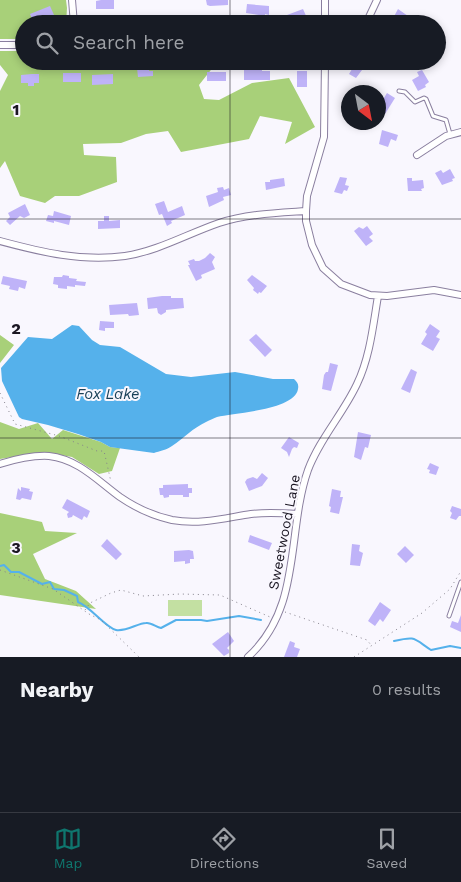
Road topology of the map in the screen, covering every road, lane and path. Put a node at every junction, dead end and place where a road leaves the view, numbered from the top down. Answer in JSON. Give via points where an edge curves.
{"nodes":[{"id":1,"x":72,"y":0,"type":"edge"},
{"id":2,"x":325,"y":0,"type":"edge"},
{"id":3,"x":377,"y":0,"type":"edge"},
{"id":4,"x":73,"y":15,"type":"edge"},
{"id":5,"x":325,"y":15,"type":"edge"},
{"id":6,"x":370,"y":15,"type":"edge"},
{"id":7,"x":0,"y":45,"type":"edge"},
{"id":8,"x":15,"y":45,"type":"edge"},
{"id":9,"x":325,"y":70,"type":"edge"},
{"id":10,"x":399,"y":91,"type":"dead end"},
{"id":11,"x":461,"y":132,"type":"edge"},
{"id":12,"x":450,"y":135,"type":"junction"},
{"id":13,"x":417,"y":155,"type":"dead end"},
{"id":14,"x":306,"y":211,"type":"junction"},
{"id":15,"x":0,"y":241,"type":"edge"},
{"id":16,"x":378,"y":296,"type":"junction"},
{"id":17,"x":461,"y":296,"type":"edge"},
{"id":18,"x":0,"y":393,"type":"edge"},
{"id":19,"x":0,"y":464,"type":"edge"},
{"id":20,"x":112,"y":491,"type":"junction"},
{"id":21,"x":297,"y":514,"type":"junction"},
{"id":22,"x":0,"y":570,"type":"edge"},
{"id":23,"x":461,"y":571,"type":"edge"},
{"id":24,"x":461,"y":582,"type":"edge"},
{"id":25,"x":86,"y":608,"type":"junction"},
{"id":26,"x":280,"y":610,"type":"junction"},
{"id":27,"x":448,"y":616,"type":"dead end"},
{"id":28,"x":275,"y":620,"type":"junction"},
{"id":29,"x":371,"y":646,"type":"junction"},
{"id":30,"x":139,"y":657,"type":"edge"},
{"id":31,"x":248,"y":657,"type":"edge"},
{"id":32,"x":354,"y":657,"type":"edge"}],
"edges":[{"from":1,"to":4,"type":"street"},
{"from":2,"to":5,"type":"street"},
{"from":3,"to":6,"type":"street"},
{"from":7,"to":8,"type":"street"},
{"from":9,"to":14,"type":"street","via":[[324,137],[307,196]]},
{"from":10,"to":12,"type":"lane","via":[[405,92],[415,102],[426,99],[433,116],[446,120]]},
{"from":11,"to":12,"type":"street"},
{"from":12,"to":13,"type":"street"},
{"from":14,"to":15,"type":"street","via":[[227,220],[154,250],[123,256],[66,256]]},
{"from":14,"to":16,"type":"street","via":[[312,245],[327,274],[354,290]]},
{"from":16,"to":17,"type":"street","via":[[434,290]]},
{"from":16,"to":21,"type":"street","name":"Sweetwood Lane","via":[[369,347],[357,384],[314,456]]},
{"from":18,"to":20,"type":"path","via":[[15,424],[104,452]]},
{"from":19,"to":20,"type":"street","via":[[31,457],[61,459],[80,467]]},
{"from":20,"to":21,"type":"street","via":[[147,512],[172,520],[211,521],[259,513]]},
{"from":21,"to":26,"type":"street","name":"Sweetwood Lane","via":[[292,567]]},
{"from":22,"to":25,"type":"path","via":[[53,589]]},
{"from":23,"to":29,"type":"path","via":[[450,589],[411,621]]},
{"from":24,"to":27,"type":"lane"},
{"from":25,"to":28,"type":"path","via":[[121,590],[143,596],[220,594]]},
{"from":25,"to":30,"type":"path"},
{"from":26,"to":28,"type":"street","name":"Sweetwood Lane"},
{"from":26,"to":29,"type":"path","via":[[367,640]]},
{"from":28,"to":31,"type":"street","name":"Sweetwood Lane"},
{"from":29,"to":32,"type":"path"}]}
